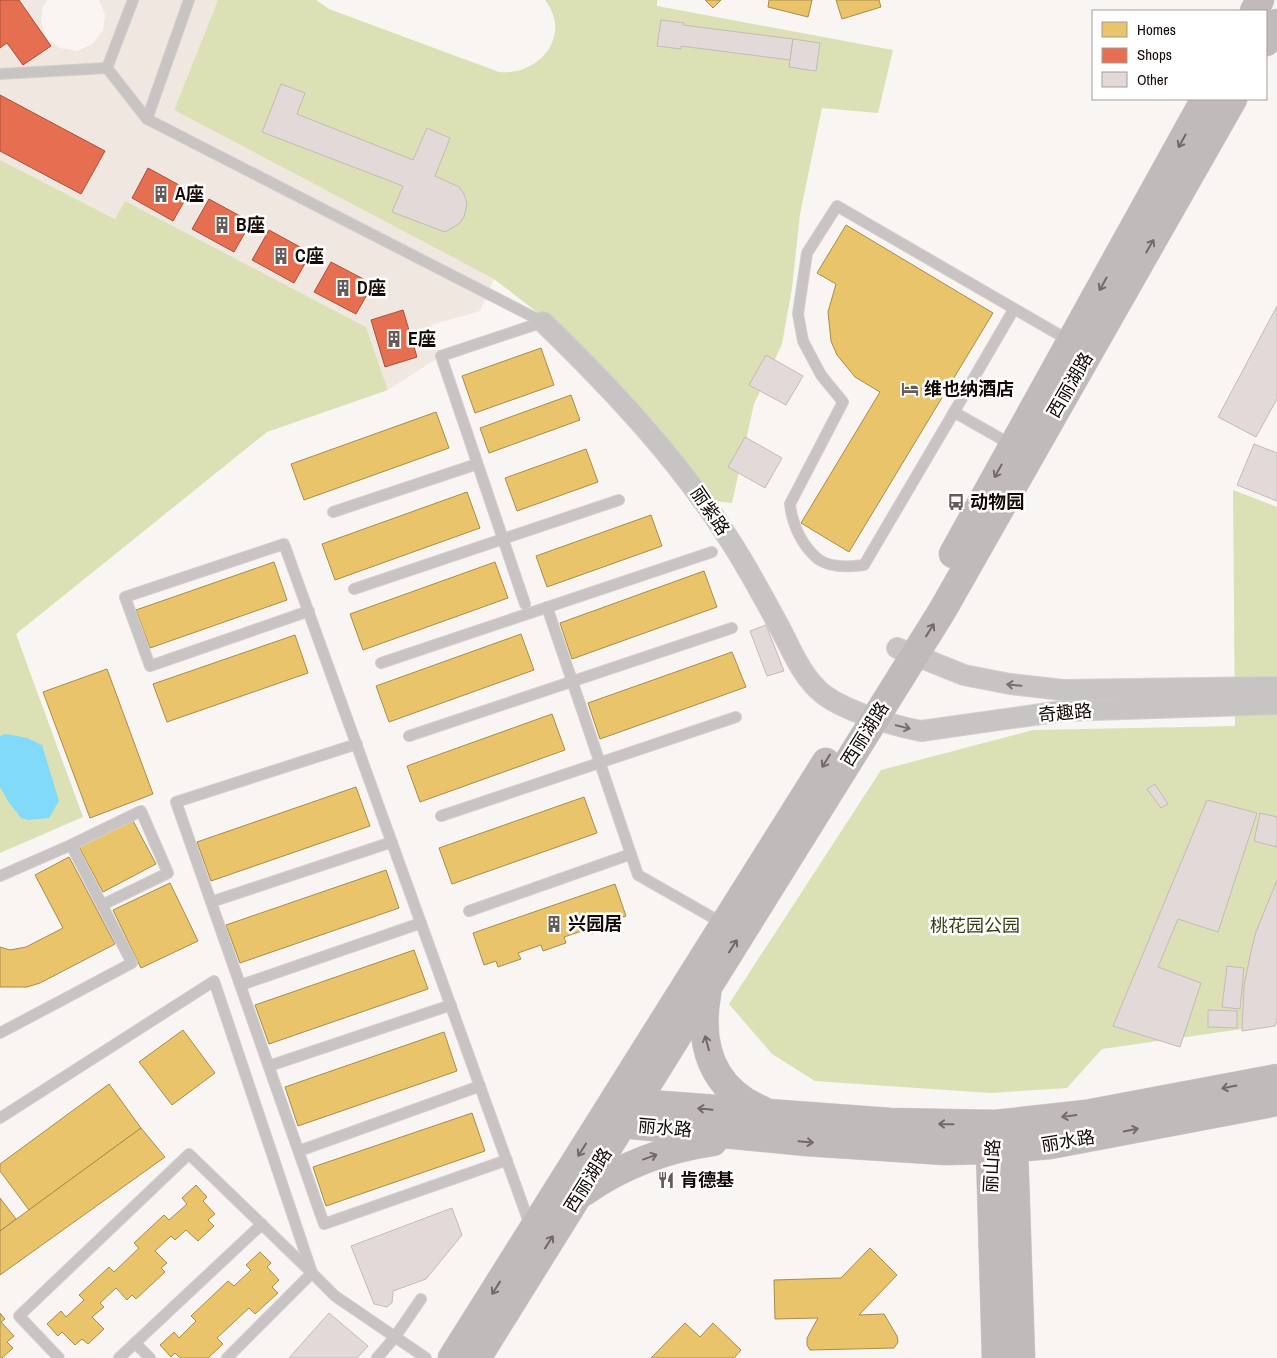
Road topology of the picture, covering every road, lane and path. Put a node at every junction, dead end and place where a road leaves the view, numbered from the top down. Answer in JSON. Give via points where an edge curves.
{"nodes":[{"id":1,"x":133,"y":0,"type":"edge"},
{"id":2,"x":189,"y":0,"type":"edge"},
{"id":3,"x":107,"y":68,"type":"junction"},
{"id":4,"x":0,"y":74,"type":"edge"},
{"id":5,"x":1204,"y":100,"type":"edge"},
{"id":6,"x":1232,"y":100,"type":"edge"},
{"id":7,"x":147,"y":119,"type":"junction"},
{"id":8,"x":1014,"y":309,"type":"junction"},
{"id":9,"x":542,"y":322,"type":"junction"},
{"id":10,"x":1070,"y":342,"type":"junction"},
{"id":11,"x":954,"y":412,"type":"junction"},
{"id":12,"x":1013,"y":446,"type":"junction"},
{"id":13,"x":477,"y":464,"type":"junction"},
{"id":14,"x":619,"y":500,"type":"dead end"},
{"id":15,"x":333,"y":512,"type":"dead end"},
{"id":16,"x":503,"y":539,"type":"junction"},
{"id":17,"x":712,"y":552,"type":"dead end"},
{"id":18,"x":354,"y":589,"type":"dead end"},
{"id":19,"x":525,"y":604,"type":"dead end"},
{"id":20,"x":547,"y":607,"type":"junction"},
{"id":21,"x":309,"y":611,"type":"junction"},
{"id":22,"x":732,"y":628,"type":"dead end"},
{"id":23,"x":905,"y":652,"type":"junction"},
{"id":24,"x":381,"y":663,"type":"dead end"},
{"id":25,"x":572,"y":681,"type":"junction"},
{"id":26,"x":1277,"y":686,"type":"edge"},
{"id":27,"x":1277,"y":704,"type":"edge"},
{"id":28,"x":867,"y":714,"type":"junction"},
{"id":29,"x":736,"y":718,"type":"dead end"},
{"id":30,"x":409,"y":736,"type":"dead end"},
{"id":31,"x":357,"y":744,"type":"junction"},
{"id":32,"x":600,"y":763,"type":"junction"},
{"id":33,"x":441,"y":816,"type":"dead end"},
{"id":34,"x":392,"y":842,"type":"junction"},
{"id":35,"x":71,"y":845,"type":"junction"},
{"id":36,"x":631,"y":854,"type":"junction"},
{"id":37,"x":0,"y":876,"type":"edge"},
{"id":38,"x":211,"y":902,"type":"junction"},
{"id":39,"x":102,"y":905,"type":"junction"},
{"id":40,"x":469,"y":911,"type":"dead end"},
{"id":41,"x":421,"y":924,"type":"junction"},
{"id":42,"x":724,"y":924,"type":"junction"},
{"id":43,"x":240,"y":985,"type":"junction"},
{"id":44,"x":708,"y":988,"type":"junction"},
{"id":45,"x":451,"y":1005,"type":"junction"},
{"id":46,"x":0,"y":1033,"type":"edge"},
{"id":47,"x":269,"y":1066,"type":"junction"},
{"id":48,"x":1277,"y":1078,"type":"edge"},
{"id":49,"x":480,"y":1086,"type":"junction"},
{"id":50,"x":1277,"y":1102,"type":"edge"},
{"id":51,"x":622,"y":1112,"type":"junction"},
{"id":52,"x":771,"y":1114,"type":"junction"},
{"id":53,"x":0,"y":1118,"type":"edge"},
{"id":54,"x":758,"y":1137,"type":"junction"},
{"id":55,"x":1000,"y":1141,"type":"junction"},
{"id":56,"x":299,"y":1151,"type":"junction"},
{"id":57,"x":507,"y":1160,"type":"junction"},
{"id":58,"x":577,"y":1197,"type":"junction"},
{"id":59,"x":262,"y":1224,"type":"junction"},
{"id":60,"x":532,"y":1230,"type":"junction"},
{"id":61,"x":312,"y":1273,"type":"junction"},
{"id":62,"x":421,"y":1299,"type":"dead end"},
{"id":63,"x":395,"y":1336,"type":"junction"},
{"id":64,"x":135,"y":1343,"type":"junction"},
{"id":65,"x":59,"y":1358,"type":"edge"},
{"id":66,"x":119,"y":1358,"type":"edge"},
{"id":67,"x":150,"y":1358,"type":"edge"},
{"id":68,"x":227,"y":1358,"type":"edge"},
{"id":69,"x":377,"y":1358,"type":"edge"},
{"id":70,"x":426,"y":1358,"type":"edge"},
{"id":71,"x":452,"y":1358,"type":"edge"},
{"id":72,"x":477,"y":1358,"type":"edge"},
{"id":73,"x":996,"y":1358,"type":"edge"},
{"id":74,"x":1021,"y":1358,"type":"edge"}],
"edges":[{"from":1,"to":3,"type":"lane"},
{"from":2,"to":7,"type":"lane"},
{"from":3,"to":4,"type":"lane"},
{"from":3,"to":7,"type":"lane"},
{"from":5,"to":10,"type":"street","name":"西丽湖路","one_way":true},
{"from":23,"to":6,"type":"street","name":"西丽湖路","one_way":true,"via":[[942,611]]},
{"from":7,"to":9,"type":"lane"},
{"from":8,"to":10,"type":"lane"},
{"from":8,"to":11,"type":"lane"},
{"from":8,"to":11,"type":"lane","via":[[837,206],[807,253],[798,314],[803,341],[821,375],[843,402],[790,504],[792,521],[819,560],[844,567],[864,566]]},
{"from":9,"to":13,"type":"lane","via":[[441,356]]},
{"from":9,"to":28,"type":"street","name":"丽紫路","via":[[639,420],[690,481],[730,540],[804,674],[824,694]]},
{"from":10,"to":12,"type":"street","name":"西丽湖路"},
{"from":11,"to":12,"type":"lane"},
{"from":12,"to":23,"type":"street","name":"西丽湖路","one_way":true,"via":[[927,600]]},
{"from":13,"to":15,"type":"lane"},
{"from":13,"to":16,"type":"lane"},
{"from":14,"to":16,"type":"lane"},
{"from":16,"to":18,"type":"lane"},
{"from":16,"to":19,"type":"lane"},
{"from":17,"to":20,"type":"lane"},
{"from":20,"to":24,"type":"lane"},
{"from":20,"to":25,"type":"lane"},
{"from":21,"to":21,"type":"lane","via":[[284,544],[125,597],[150,666]]},
{"from":21,"to":31,"type":"lane"},
{"from":22,"to":25,"type":"lane"},
{"from":26,"to":23,"type":"street","name":"奇趣路","one_way":true,"via":[[1063,690],[985,680]]},
{"from":23,"to":28,"type":"street","name":"西丽湖路"},
{"from":25,"to":30,"type":"lane"},
{"from":25,"to":32,"type":"lane"},
{"from":28,"to":27,"type":"street","name":"奇趣路","one_way":true,"via":[[899,727],[922,731],[1062,711]]},
{"from":28,"to":42,"type":"street","name":"西丽湖路","one_way":true},
{"from":44,"to":28,"type":"street","name":"西丽湖路","one_way":true},
{"from":29,"to":32,"type":"lane"},
{"from":31,"to":34,"type":"lane"},
{"from":31,"to":38,"type":"lane","via":[[176,802]]},
{"from":32,"to":33,"type":"lane"},
{"from":32,"to":36,"type":"lane"},
{"from":34,"to":38,"type":"lane"},
{"from":34,"to":41,"type":"lane"},
{"from":35,"to":37,"type":"lane"},
{"from":35,"to":39,"type":"lane"},
{"from":35,"to":39,"type":"lane","via":[[141,811],[168,873]]},
{"from":36,"to":40,"type":"lane"},
{"from":36,"to":42,"type":"lane","via":[[638,875]]},
{"from":38,"to":43,"type":"lane"},
{"from":39,"to":46,"type":"lane","via":[[132,963]]},
{"from":41,"to":43,"type":"lane"},
{"from":41,"to":45,"type":"lane"},
{"from":42,"to":51,"type":"street","name":"西丽湖路"},
{"from":43,"to":47,"type":"lane"},
{"from":44,"to":51,"type":"street","name":"西丽湖路"},
{"from":52,"to":44,"type":"street","one_way":true,"via":[[743,1102],[716,1070],[705,1041],[703,1018]]},
{"from":45,"to":47,"type":"lane"},
{"from":45,"to":49,"type":"lane"},
{"from":47,"to":56,"type":"lane"},
{"from":48,"to":55,"type":"street","name":"丽水路","one_way":true,"via":[[1086,1114]]},
{"from":49,"to":56,"type":"lane"},
{"from":49,"to":57,"type":"lane"},
{"from":55,"to":50,"type":"street","name":"丽水路","one_way":true,"via":[[1060,1143]]},
{"from":52,"to":51,"type":"street","name":"丽水路","one_way":true},
{"from":51,"to":54,"type":"street","name":"丽水路"},
{"from":51,"to":58,"type":"street","name":"西丽湖路"},
{"from":51,"to":60,"type":"street","name":"西丽湖路","one_way":true},
{"from":55,"to":52,"type":"street","name":"丽水路","one_way":true,"via":[[890,1122]]},
{"from":53,"to":61,"type":"lane","via":[[214,981]]},
{"from":54,"to":55,"type":"street","name":"丽水路","one_way":true,"via":[[945,1151]]},
{"from":58,"to":54,"type":"street","one_way":true,"via":[[607,1176],[663,1152],[722,1140]]},
{"from":55,"to":73,"type":"street","name":"丽山路"},
{"from":55,"to":74,"type":"street","name":"丽山路"},
{"from":56,"to":57,"type":"lane","via":[[324,1224]]},
{"from":57,"to":60,"type":"lane"},
{"from":72,"to":58,"type":"street","name":"西丽湖路","one_way":true},
{"from":59,"to":61,"type":"lane"},
{"from":59,"to":64,"type":"lane"},
{"from":59,"to":65,"type":"lane","via":[[190,1154],[19,1316]]},
{"from":60,"to":71,"type":"street","name":"西丽湖路","one_way":true},
{"from":61,"to":63,"type":"lane","via":[[334,1296]]},
{"from":61,"to":68,"type":"lane"},
{"from":62,"to":63,"type":"lane"},
{"from":63,"to":69,"type":"lane"},
{"from":63,"to":70,"type":"lane"},
{"from":64,"to":66,"type":"lane"},
{"from":64,"to":67,"type":"lane"}]}
